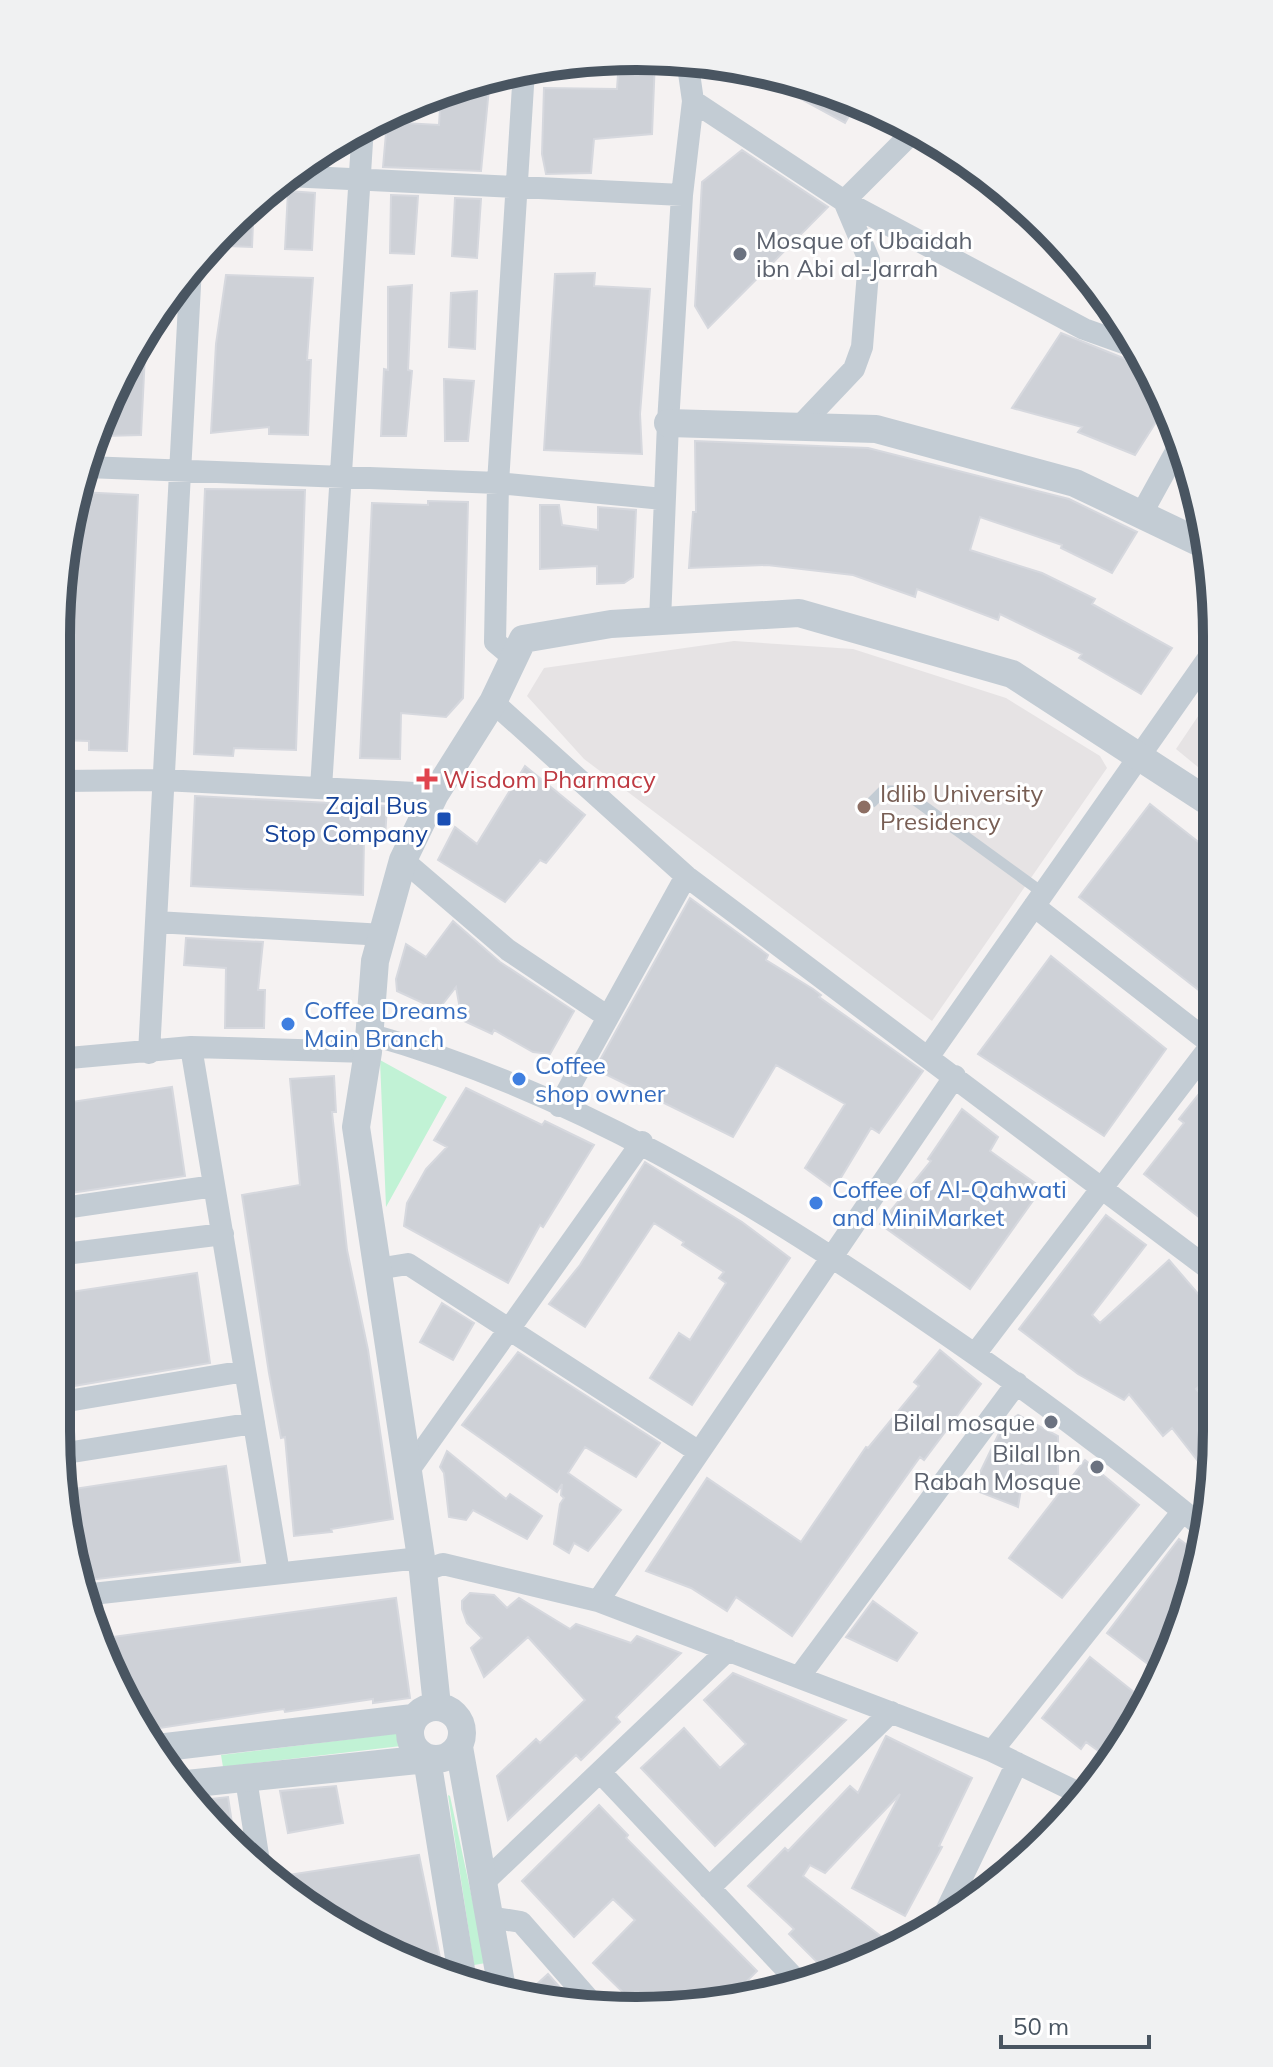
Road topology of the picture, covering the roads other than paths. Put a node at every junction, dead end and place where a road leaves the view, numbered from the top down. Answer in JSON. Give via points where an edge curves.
{"nodes":[{"id":1,"x":689,"y":73,"type":"edge"},
{"id":2,"x":523,"y":82,"type":"edge"},
{"id":3,"x":693,"y":101,"type":"junction"},
{"id":4,"x":906,"y":139,"type":"edge"},
{"id":5,"x":362,"y":141,"type":"edge"},
{"id":6,"x":306,"y":177,"type":"edge"},
{"id":7,"x":361,"y":180,"type":"junction"},
{"id":8,"x":514,"y":188,"type":"junction"},
{"id":9,"x":682,"y":195,"type":"junction"},
{"id":10,"x":844,"y":201,"type":"junction"},
{"id":11,"x":190,"y":289,"type":"edge"},
{"id":12,"x":1120,"y":342,"type":"edge"},
{"id":13,"x":668,"y":423,"type":"junction"},
{"id":14,"x":799,"y":427,"type":"junction"},
{"id":15,"x":1174,"y":456,"type":"edge"},
{"id":16,"x":96,"y":468,"type":"edge"},
{"id":17,"x":180,"y":472,"type":"junction"},
{"id":18,"x":342,"y":477,"type":"junction"},
{"id":19,"x":498,"y":483,"type":"junction"},
{"id":20,"x":663,"y":499,"type":"junction"},
{"id":21,"x":1142,"y":513,"type":"junction"},
{"id":22,"x":1194,"y":539,"type":"edge"},
{"id":23,"x":660,"y":621,"type":"junction"},
{"id":24,"x":514,"y":658,"type":"junction"},
{"id":25,"x":1203,"y":665,"type":"edge"},
{"id":26,"x":493,"y":702,"type":"junction"},
{"id":27,"x":1139,"y":754,"type":"junction"},
{"id":28,"x":163,"y":780,"type":"junction"},
{"id":29,"x":70,"y":781,"type":"edge"},
{"id":30,"x":321,"y":788,"type":"junction"},
{"id":31,"x":435,"y":794,"type":"junction"},
{"id":32,"x":1203,"y":798,"type":"edge"},
{"id":33,"x":872,"y":802,"type":"dead end"},
{"id":34,"x":403,"y":860,"type":"junction"},
{"id":35,"x":686,"y":876,"type":"junction"},
{"id":36,"x":1038,"y":899,"type":"junction"},
{"id":37,"x":156,"y":922,"type":"junction"},
{"id":38,"x":384,"y":935,"type":"junction"},
{"id":39,"x":608,"y":1017,"type":"junction"},
{"id":40,"x":1203,"y":1037,"type":"edge"},
{"id":41,"x":369,"y":1043,"type":"junction"},
{"id":42,"x":191,"y":1047,"type":"junction"},
{"id":43,"x":149,"y":1053,"type":"junction"},
{"id":44,"x":929,"y":1056,"type":"junction"},
{"id":45,"x":70,"y":1058,"type":"edge"},
{"id":46,"x":1203,"y":1058,"type":"edge"},
{"id":47,"x":955,"y":1076,"type":"junction"},
{"id":48,"x":559,"y":1106,"type":"junction"},
{"id":49,"x":642,"y":1142,"type":"junction"},
{"id":50,"x":214,"y":1186,"type":"junction"},
{"id":51,"x":1101,"y":1187,"type":"junction"},
{"id":52,"x":70,"y":1207,"type":"edge"},
{"id":53,"x":223,"y":1234,"type":"junction"},
{"id":54,"x":70,"y":1253,"type":"edge"},
{"id":55,"x":833,"y":1256,"type":"junction"},
{"id":56,"x":1203,"y":1264,"type":"edge"},
{"id":57,"x":377,"y":1269,"type":"junction"},
{"id":58,"x":512,"y":1330,"type":"junction"},
{"id":59,"x":975,"y":1354,"type":"junction"},
{"id":60,"x":245,"y":1371,"type":"junction"},
{"id":61,"x":1017,"y":1383,"type":"junction"},
{"id":62,"x":70,"y":1401,"type":"edge"},
{"id":63,"x":254,"y":1423,"type":"junction"},
{"id":64,"x":71,"y":1452,"type":"edge"},
{"id":65,"x":699,"y":1452,"type":"junction"},
{"id":66,"x":407,"y":1473,"type":"junction"},
{"id":67,"x":1183,"y":1511,"type":"junction"},
{"id":68,"x":1195,"y":1521,"type":"edge"},
{"id":69,"x":422,"y":1564,"type":"junction"},
{"id":70,"x":279,"y":1573,"type":"junction"},
{"id":71,"x":94,"y":1594,"type":"edge"},
{"id":72,"x":598,"y":1601,"type":"junction"},
{"id":73,"x":728,"y":1650,"type":"junction"},
{"id":74,"x":799,"y":1677,"type":"junction"},
{"id":75,"x":425,"y":1712,"type":"junction"},
{"id":76,"x":891,"y":1712,"type":"junction"},
{"id":77,"x":166,"y":1747,"type":"edge"},
{"id":78,"x":459,"y":1747,"type":"junction"},
{"id":79,"x":992,"y":1751,"type":"junction"},
{"id":80,"x":427,"y":1759,"type":"junction"},
{"id":81,"x":1017,"y":1763,"type":"junction"},
{"id":82,"x":600,"y":1772,"type":"junction"},
{"id":83,"x":246,"y":1779,"type":"junction"},
{"id":84,"x":194,"y":1784,"type":"edge"},
{"id":85,"x":1073,"y":1790,"type":"edge"},
{"id":86,"x":257,"y":1851,"type":"edge"},
{"id":87,"x":483,"y":1883,"type":"junction"},
{"id":88,"x":709,"y":1888,"type":"junction"},
{"id":89,"x":950,"y":1903,"type":"edge"},
{"id":90,"x":489,"y":1917,"type":"junction"},
{"id":91,"x":461,"y":1969,"type":"edge"},
{"id":92,"x":792,"y":1975,"type":"edge"},
{"id":93,"x":500,"y":1980,"type":"edge"},
{"id":94,"x":585,"y":1994,"type":"edge"}],
"edges":[{"from":1,"to":3,"type":"street"},
{"from":2,"to":8,"type":"street"},
{"from":3,"to":9,"type":"street"},
{"from":3,"to":10,"type":"street"},
{"from":4,"to":10,"type":"street"},
{"from":5,"to":7,"type":"street"},
{"from":6,"to":7,"type":"street"},
{"from":7,"to":8,"type":"street"},
{"from":7,"to":18,"type":"street"},
{"from":8,"to":9,"type":"street"},
{"from":8,"to":19,"type":"street"},
{"from":9,"to":13,"type":"street"},
{"from":10,"to":12,"type":"street","via":[[1084,329]]},
{"from":10,"to":14,"type":"street","via":[[869,260],[862,347],[854,369]]},
{"from":11,"to":17,"type":"street"},
{"from":13,"to":14,"type":"street"},
{"from":13,"to":20,"type":"street"},
{"from":14,"to":21,"type":"street","via":[[876,429],[1075,483]]},
{"from":15,"to":21,"type":"street"},
{"from":16,"to":17,"type":"street"},
{"from":17,"to":18,"type":"street"},
{"from":17,"to":28,"type":"street"},
{"from":18,"to":19,"type":"street"},
{"from":18,"to":30,"type":"street"},
{"from":19,"to":20,"type":"street"},
{"from":19,"to":24,"type":"street","via":[[495,642]]},
{"from":20,"to":23,"type":"street"},
{"from":21,"to":22,"type":"street"},
{"from":23,"to":24,"type":"street","via":[[523,639]]},
{"from":23,"to":27,"type":"street","via":[[799,613],[1012,674]]},
{"from":24,"to":26,"type":"street"},
{"from":25,"to":27,"type":"street"},
{"from":26,"to":31,"type":"street"},
{"from":26,"to":35,"type":"street"},
{"from":27,"to":32,"type":"street"},
{"from":27,"to":36,"type":"street"},
{"from":28,"to":29,"type":"street"},
{"from":28,"to":30,"type":"street"},
{"from":28,"to":37,"type":"street"},
{"from":30,"to":31,"type":"street"},
{"from":31,"to":34,"type":"street"},
{"from":33,"to":36,"type":"lane","via":[[883,791],[911,797]]},
{"from":34,"to":38,"type":"street"},
{"from":34,"to":39,"type":"street","via":[[508,950]]},
{"from":35,"to":39,"type":"street"},
{"from":35,"to":44,"type":"street"},
{"from":36,"to":40,"type":"street"},
{"from":36,"to":44,"type":"street"},
{"from":37,"to":38,"type":"street"},
{"from":37,"to":43,"type":"street"},
{"from":38,"to":41,"type":"street","via":[[375,961]]},
{"from":39,"to":48,"type":"street"},
{"from":41,"to":42,"type":"street"},
{"from":41,"to":48,"type":"street","via":[[424,1049]]},
{"from":41,"to":57,"type":"street","via":[[356,1127]]},
{"from":42,"to":43,"type":"street"},
{"from":42,"to":50,"type":"street"},
{"from":43,"to":45,"type":"street"},
{"from":44,"to":47,"type":"street"},
{"from":46,"to":51,"type":"street"},
{"from":47,"to":51,"type":"street"},
{"from":47,"to":55,"type":"street"},
{"from":48,"to":49,"type":"street"},
{"from":49,"to":55,"type":"street"},
{"from":49,"to":58,"type":"street"},
{"from":50,"to":52,"type":"street"},
{"from":50,"to":53,"type":"street"},
{"from":51,"to":56,"type":"street"},
{"from":51,"to":59,"type":"street"},
{"from":53,"to":54,"type":"street"},
{"from":53,"to":60,"type":"street"},
{"from":55,"to":59,"type":"street"},
{"from":55,"to":65,"type":"street"},
{"from":57,"to":58,"type":"street","via":[[408,1264]]},
{"from":57,"to":66,"type":"street"},
{"from":58,"to":65,"type":"street"},
{"from":58,"to":66,"type":"street"},
{"from":59,"to":61,"type":"street"},
{"from":60,"to":62,"type":"street"},
{"from":60,"to":63,"type":"street"},
{"from":61,"to":67,"type":"street"},
{"from":61,"to":74,"type":"street"},
{"from":63,"to":64,"type":"street"},
{"from":63,"to":70,"type":"street"},
{"from":65,"to":72,"type":"street"},
{"from":66,"to":69,"type":"street"},
{"from":67,"to":68,"type":"street"},
{"from":67,"to":79,"type":"street"},
{"from":69,"to":70,"type":"street"},
{"from":69,"to":72,"type":"street","via":[[443,1564]]},
{"from":69,"to":75,"type":"street"},
{"from":70,"to":71,"type":"street"},
{"from":72,"to":73,"type":"street"},
{"from":73,"to":74,"type":"street"},
{"from":73,"to":82,"type":"street"},
{"from":74,"to":76,"type":"street"},
{"from":75,"to":77,"type":"street"},
{"from":75,"to":78,"type":"street","via":[[454,1713],[462,1729]]},
{"from":75,"to":80,"type":"street","via":[[410,1734],[414,1749]]},
{"from":76,"to":79,"type":"street"},
{"from":76,"to":88,"type":"street"},
{"from":78,"to":80,"type":"street","via":[[445,1758]]},
{"from":78,"to":87,"type":"street"},
{"from":79,"to":81,"type":"street"},
{"from":80,"to":83,"type":"street"},
{"from":80,"to":91,"type":"street"},
{"from":81,"to":85,"type":"street"},
{"from":81,"to":89,"type":"street"},
{"from":82,"to":87,"type":"street"},
{"from":82,"to":88,"type":"street"},
{"from":83,"to":84,"type":"street"},
{"from":83,"to":86,"type":"street"},
{"from":87,"to":90,"type":"street"},
{"from":88,"to":92,"type":"street"},
{"from":90,"to":93,"type":"street"},
{"from":90,"to":94,"type":"street","via":[[521,1922]]}]}
